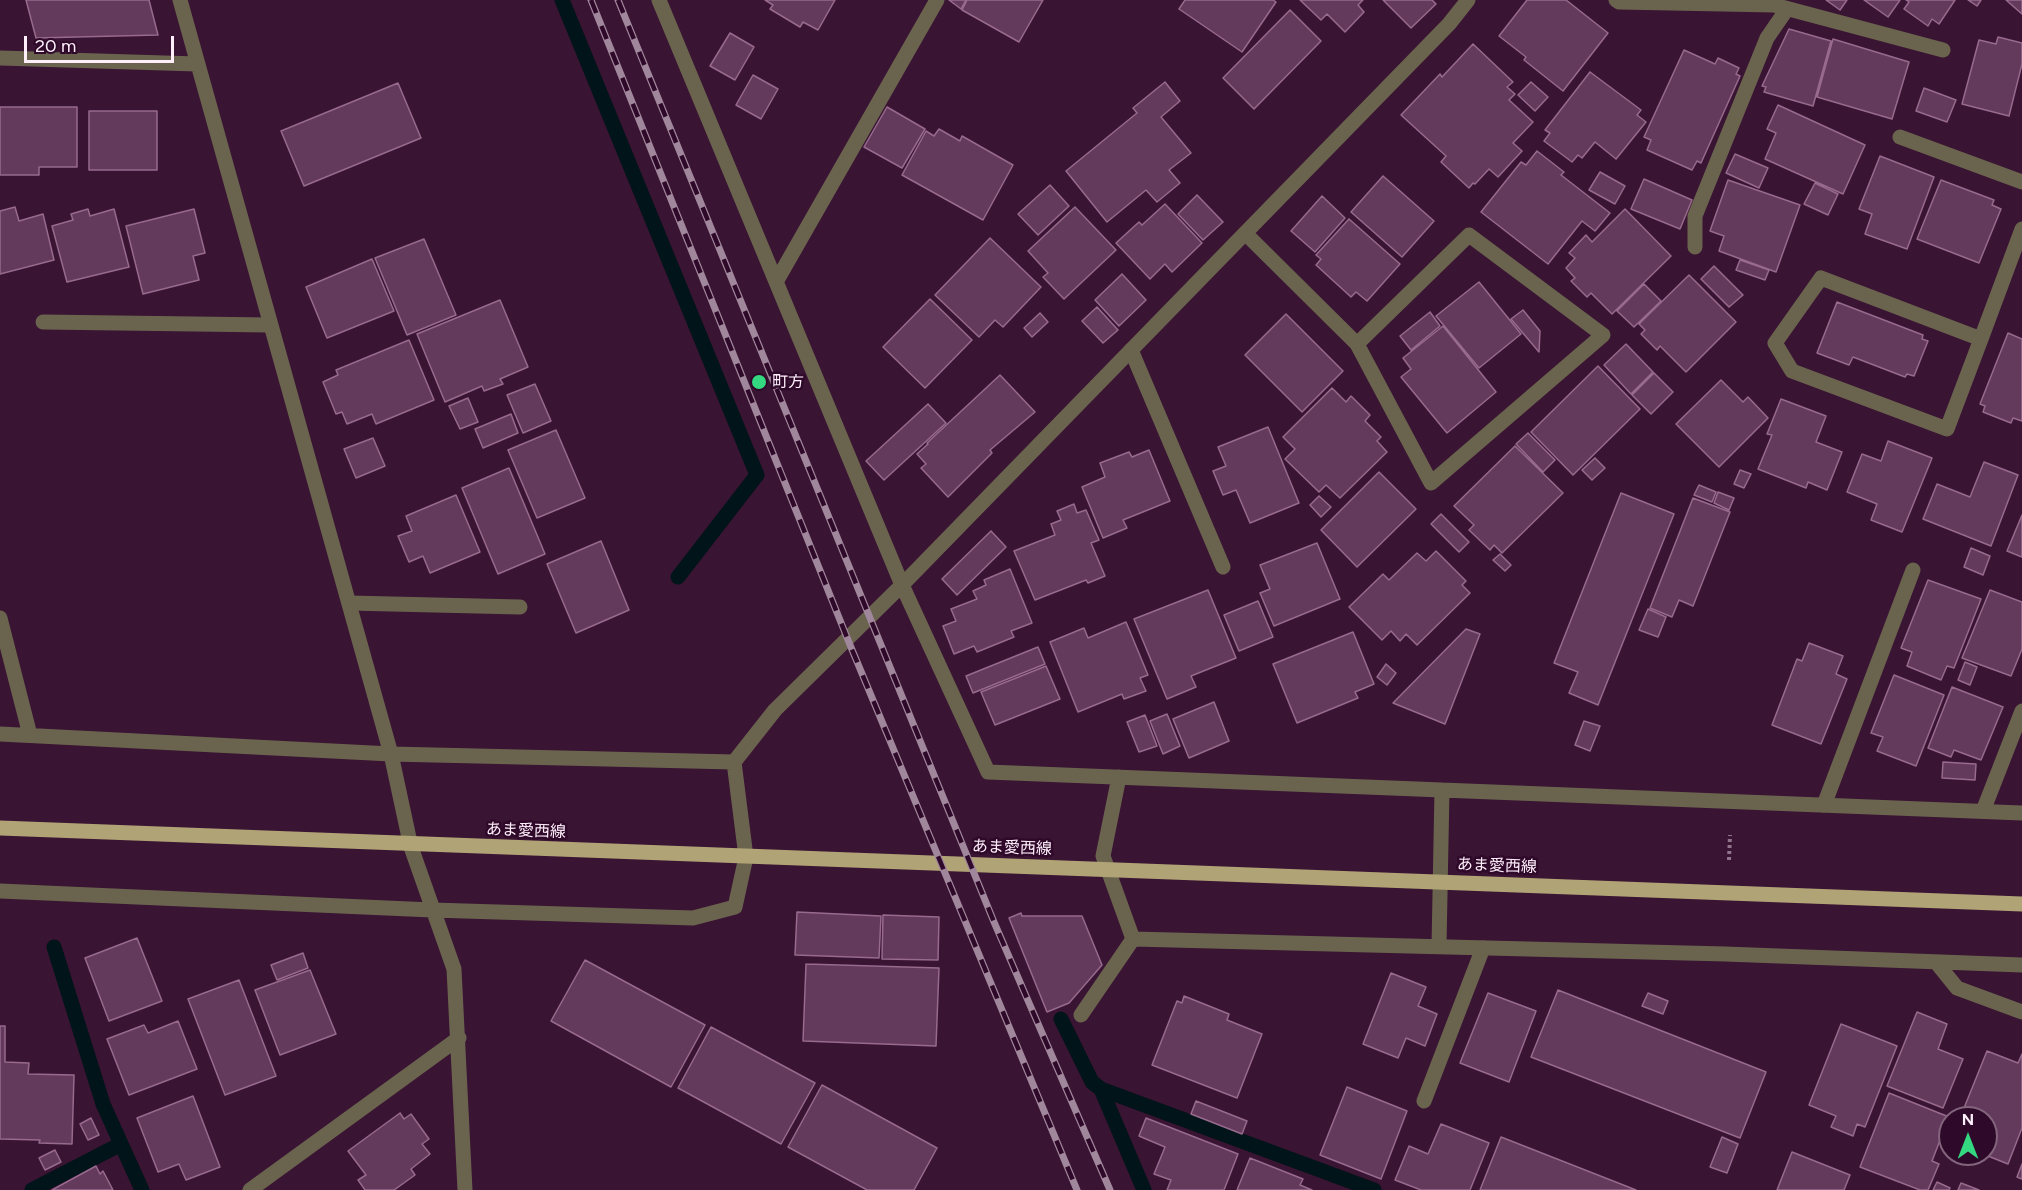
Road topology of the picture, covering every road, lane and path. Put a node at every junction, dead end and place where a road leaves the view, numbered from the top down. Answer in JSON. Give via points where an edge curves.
{"nodes":[{"id":1,"x":180,"y":0,"type":"edge"},
{"id":2,"x":659,"y":0,"type":"edge"},
{"id":3,"x":937,"y":0,"type":"edge"},
{"id":4,"x":1468,"y":0,"type":"edge"},
{"id":5,"x":1616,"y":0,"type":"edge"},
{"id":6,"x":1790,"y":4,"type":"edge"},
{"id":7,"x":1943,"y":50,"type":"dead end"},
{"id":8,"x":0,"y":58,"type":"edge"},
{"id":9,"x":197,"y":64,"type":"junction"},
{"id":10,"x":1900,"y":137,"type":"dead end"},
{"id":11,"x":2022,"y":182,"type":"edge"},
{"id":12,"x":2022,"y":229,"type":"edge"},
{"id":13,"x":1245,"y":233,"type":"junction"},
{"id":14,"x":1695,"y":247,"type":"dead end"},
{"id":15,"x":776,"y":282,"type":"junction"},
{"id":16,"x":43,"y":322,"type":"dead end"},
{"id":17,"x":270,"y":325,"type":"junction"},
{"id":18,"x":1981,"y":339,"type":"junction"},
{"id":19,"x":1358,"y":344,"type":"junction"},
{"id":20,"x":1131,"y":350,"type":"junction"},
{"id":21,"x":1223,"y":567,"type":"dead end"},
{"id":22,"x":1913,"y":570,"type":"dead end"},
{"id":23,"x":902,"y":585,"type":"junction"},
{"id":24,"x":349,"y":603,"type":"junction"},
{"id":25,"x":520,"y":607,"type":"dead end"},
{"id":26,"x":0,"y":618,"type":"edge"},
{"id":27,"x":2022,"y":711,"type":"edge"},
{"id":28,"x":0,"y":734,"type":"edge"},
{"id":29,"x":30,"y":735,"type":"junction"},
{"id":30,"x":392,"y":754,"type":"junction"},
{"id":31,"x":734,"y":762,"type":"junction"},
{"id":32,"x":1119,"y":777,"type":"junction"},
{"id":33,"x":1442,"y":790,"type":"junction"},
{"id":34,"x":1824,"y":805,"type":"junction"},
{"id":35,"x":1983,"y":811,"type":"junction"},
{"id":36,"x":2022,"y":813,"type":"edge"},
{"id":37,"x":0,"y":828,"type":"edge"},
{"id":38,"x":0,"y":891,"type":"edge"},
{"id":39,"x":2022,"y":904,"type":"edge"},
{"id":40,"x":432,"y":910,"type":"junction"},
{"id":41,"x":1133,"y":939,"type":"junction"},
{"id":42,"x":1439,"y":946,"type":"junction"},
{"id":43,"x":1483,"y":948,"type":"junction"},
{"id":44,"x":1936,"y":962,"type":"junction"},
{"id":45,"x":2022,"y":965,"type":"edge"},
{"id":46,"x":2022,"y":1012,"type":"edge"},
{"id":47,"x":1081,"y":1015,"type":"dead end"},
{"id":48,"x":459,"y":1038,"type":"junction"},
{"id":49,"x":1424,"y":1101,"type":"dead end"},
{"id":50,"x":249,"y":1190,"type":"edge"},
{"id":51,"x":465,"y":1190,"type":"edge"}],
"edges":[{"from":1,"to":9,"type":"street"},
{"from":2,"to":15,"type":"street"},
{"from":3,"to":15,"type":"street"},
{"from":4,"to":13,"type":"street"},
{"from":5,"to":6,"type":"street"},
{"from":6,"to":7,"type":"street"},
{"from":6,"to":14,"type":"street","via":[[1767,38],[1695,216]]},
{"from":8,"to":9,"type":"street"},
{"from":9,"to":17,"type":"street"},
{"from":10,"to":11,"type":"street"},
{"from":12,"to":18,"type":"street"},
{"from":13,"to":19,"type":"street"},
{"from":13,"to":20,"type":"street"},
{"from":15,"to":23,"type":"street"},
{"from":16,"to":17,"type":"street"},
{"from":17,"to":24,"type":"street"},
{"from":18,"to":18,"type":"street","via":[[1947,429],[1792,371],[1775,343],[1821,278]]},
{"from":19,"to":19,"type":"street","via":[[1431,483],[1603,335],[1468,235]]},
{"from":20,"to":21,"type":"street"},
{"from":20,"to":23,"type":"street"},
{"from":22,"to":34,"type":"street"},
{"from":23,"to":31,"type":"street","via":[[775,710]]},
{"from":23,"to":32,"type":"street","via":[[988,772]]},
{"from":24,"to":25,"type":"street"},
{"from":24,"to":30,"type":"street"},
{"from":26,"to":29,"type":"street"},
{"from":27,"to":35,"type":"street"},
{"from":28,"to":29,"type":"street"},
{"from":29,"to":30,"type":"street"},
{"from":30,"to":31,"type":"street"},
{"from":30,"to":40,"type":"street","via":[[411,847]]},
{"from":31,"to":40,"type":"street","via":[[746,857],[735,907],[693,918]]},
{"from":32,"to":33,"type":"street"},
{"from":32,"to":41,"type":"street","via":[[1103,856]]},
{"from":33,"to":34,"type":"street"},
{"from":33,"to":42,"type":"street"},
{"from":34,"to":35,"type":"street"},
{"from":35,"to":36,"type":"street"},
{"from":37,"to":39,"type":"main road","name":"あま愛西線"},
{"from":38,"to":40,"type":"street"},
{"from":40,"to":48,"type":"street","via":[[454,969]]},
{"from":41,"to":42,"type":"street"},
{"from":41,"to":47,"type":"street"},
{"from":42,"to":43,"type":"street"},
{"from":43,"to":44,"type":"street"},
{"from":43,"to":49,"type":"street"},
{"from":44,"to":45,"type":"street"},
{"from":44,"to":46,"type":"street","via":[[1957,988]]},
{"from":48,"to":50,"type":"street"},
{"from":48,"to":51,"type":"street"}]}
